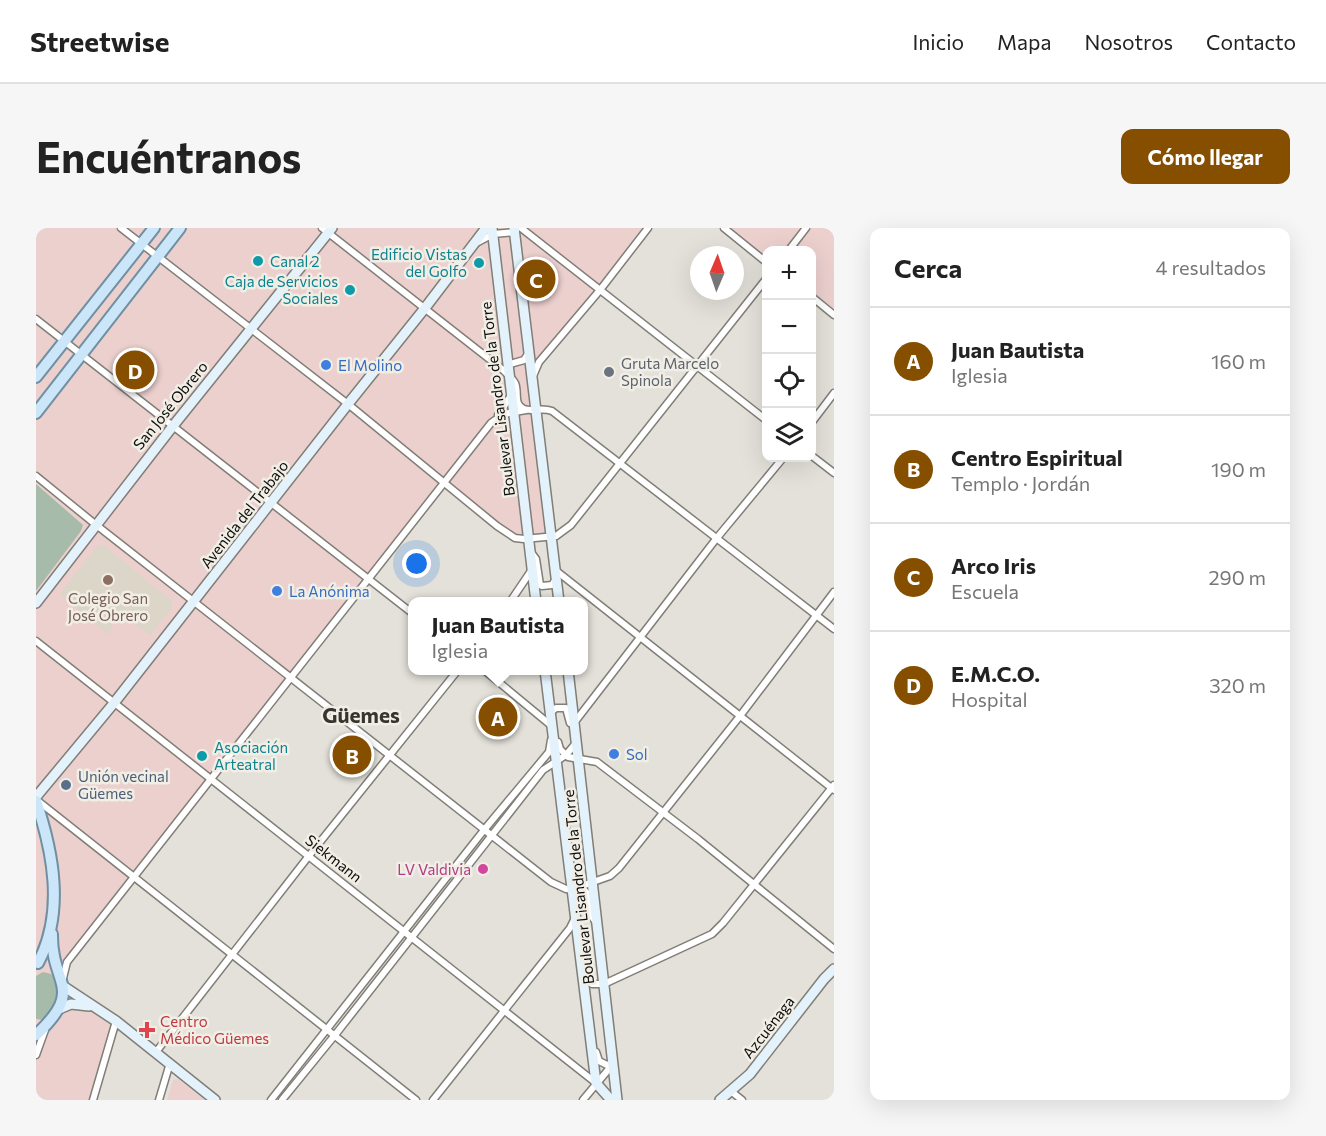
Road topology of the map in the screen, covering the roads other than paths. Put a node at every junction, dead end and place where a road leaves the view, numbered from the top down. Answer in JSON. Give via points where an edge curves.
{"nodes":[{"id":1,"x":121,"y":228,"type":"edge"},
{"id":2,"x":154,"y":228,"type":"edge"},
{"id":3,"x":180,"y":228,"type":"edge"},
{"id":4,"x":648,"y":228,"type":"edge"},
{"id":5,"x":724,"y":228,"type":"edge"},
{"id":6,"x":807,"y":228,"type":"edge"},
{"id":7,"x":328,"y":230,"type":"edge"},
{"id":8,"x":490,"y":230,"type":"edge"},
{"id":9,"x":519,"y":230,"type":"edge"},
{"id":10,"x":141,"y":244,"type":"junction"},
{"id":11,"x":792,"y":246,"type":"edge"},
{"id":12,"x":157,"y":257,"type":"junction"},
{"id":13,"x":762,"y":259,"type":"edge"},
{"id":14,"x":762,"y":284,"type":"edge"},
{"id":15,"x":600,"y":290,"type":"junction"},
{"id":16,"x":816,"y":300,"type":"edge"},
{"id":17,"x":425,"y":308,"type":"junction"},
{"id":18,"x":834,"y":315,"type":"edge"},
{"id":19,"x":36,"y":319,"type":"edge"},
{"id":20,"x":250,"y":329,"type":"junction"},
{"id":21,"x":64,"y":341,"type":"junction"},
{"id":22,"x":529,"y":353,"type":"junction"},
{"id":23,"x":82,"y":354,"type":"junction"},
{"id":24,"x":495,"y":363,"type":"junction"},
{"id":25,"x":509,"y":365,"type":"junction"},
{"id":26,"x":697,"y":366,"type":"junction"},
{"id":27,"x":36,"y":377,"type":"edge"},
{"id":28,"x":510,"y":378,"type":"junction"},
{"id":29,"x":532,"y":380,"type":"junction"},
{"id":30,"x":512,"y":390,"type":"junction"},
{"id":31,"x":834,"y":393,"type":"edge"},
{"id":32,"x":348,"y":404,"type":"junction"},
{"id":33,"x":530,"y":409,"type":"junction"},
{"id":34,"x":515,"y":411,"type":"junction"},
{"id":35,"x":36,"y":413,"type":"edge"},
{"id":36,"x":762,"y":417,"type":"edge"},
{"id":37,"x":816,"y":417,"type":"edge"},
{"id":38,"x":491,"y":423,"type":"junction"},
{"id":39,"x":173,"y":426,"type":"junction"},
{"id":40,"x":816,"y":459,"type":"edge"},
{"id":41,"x":780,"y":462,"type":"edge"},
{"id":42,"x":621,"y":463,"type":"junction"},
{"id":43,"x":834,"y":473,"type":"edge"},
{"id":44,"x":36,"y":476,"type":"edge"},
{"id":45,"x":446,"y":483,"type":"junction"},
{"id":46,"x":271,"y":502,"type":"junction"},
{"id":47,"x":95,"y":524,"type":"junction"},
{"id":48,"x":551,"y":537,"type":"junction"},
{"id":49,"x":716,"y":539,"type":"junction"},
{"id":50,"x":531,"y":543,"type":"junction"},
{"id":51,"x":532,"y":568,"type":"junction"},
{"id":52,"x":555,"y":574,"type":"junction"},
{"id":53,"x":369,"y":579,"type":"junction"},
{"id":54,"x":834,"y":592,"type":"edge"},
{"id":55,"x":514,"y":597,"type":"edge"},
{"id":56,"x":535,"y":597,"type":"edge"},
{"id":57,"x":558,"y":597,"type":"edge"},
{"id":58,"x":586,"y":597,"type":"edge"},
{"id":59,"x":588,"y":598,"type":"edge"},
{"id":60,"x":194,"y":602,"type":"junction"},
{"id":61,"x":36,"y":603,"type":"edge"},
{"id":62,"x":408,"y":611,"type":"edge"},
{"id":63,"x":815,"y":614,"type":"junction"},
{"id":64,"x":834,"y":629,"type":"edge"},
{"id":65,"x":642,"y":638,"type":"junction"},
{"id":66,"x":36,"y":641,"type":"edge"},
{"id":67,"x":454,"y":675,"type":"edge"},
{"id":68,"x":490,"y":675,"type":"edge"},
{"id":69,"x":546,"y":675,"type":"edge"},
{"id":70,"x":568,"y":675,"type":"edge"},
{"id":71,"x":291,"y":679,"type":"junction"},
{"id":72,"x":114,"y":703,"type":"junction"},
{"id":73,"x":550,"y":714,"type":"junction"},
{"id":74,"x":740,"y":716,"type":"junction"},
{"id":75,"x":574,"y":724,"type":"junction"},
{"id":76,"x":552,"y":730,"type":"junction"},
{"id":77,"x":576,"y":741,"type":"junction"},
{"id":78,"x":390,"y":754,"type":"junction"},
{"id":79,"x":566,"y":755,"type":"junction"},
{"id":80,"x":579,"y":759,"type":"junction"},
{"id":81,"x":556,"y":761,"type":"junction"},
{"id":82,"x":212,"y":780,"type":"junction"},
{"id":83,"x":833,"y":788,"type":"edge"},
{"id":84,"x":36,"y":799,"type":"edge"},
{"id":85,"x":662,"y":812,"type":"junction"},
{"id":86,"x":484,"y":830,"type":"junction"},
{"id":87,"x":492,"y":836,"type":"junction"},
{"id":88,"x":308,"y":857,"type":"junction"},
{"id":89,"x":134,"y":878,"type":"junction"},
{"id":90,"x":593,"y":882,"type":"junction"},
{"id":91,"x":754,"y":885,"type":"junction"},
{"id":92,"x":571,"y":890,"type":"junction"},
{"id":93,"x":52,"y":916,"type":"junction"},
{"id":94,"x":575,"y":917,"type":"junction"},
{"id":95,"x":597,"y":924,"type":"junction"},
{"id":96,"x":405,"y":932,"type":"junction"},
{"id":97,"x":412,"y":937,"type":"junction"},
{"id":98,"x":834,"y":949,"type":"edge"},
{"id":99,"x":232,"y":954,"type":"junction"},
{"id":100,"x":72,"y":957,"type":"junction"},
{"id":101,"x":37,"y":963,"type":"edge"},
{"id":102,"x":56,"y":965,"type":"junction"},
{"id":103,"x":832,"y":970,"type":"edge"},
{"id":104,"x":583,"y":978,"type":"junction"},
{"id":105,"x":63,"y":984,"type":"junction"},
{"id":106,"x":604,"y":984,"type":"junction"},
{"id":107,"x":97,"y":1007,"type":"junction"},
{"id":108,"x":59,"y":1010,"type":"junction"},
{"id":109,"x":504,"y":1011,"type":"junction"},
{"id":110,"x":50,"y":1021,"type":"junction"},
{"id":111,"x":116,"y":1021,"type":"junction"},
{"id":112,"x":588,"y":1023,"type":"junction"},
{"id":113,"x":36,"y":1024,"type":"edge"},
{"id":114,"x":328,"y":1029,"type":"junction"},
{"id":115,"x":36,"y":1035,"type":"edge"},
{"id":116,"x":335,"y":1035,"type":"junction"},
{"id":117,"x":156,"y":1052,"type":"junction"},
{"id":118,"x":36,"y":1055,"type":"edge"},
{"id":119,"x":170,"y":1063,"type":"junction"},
{"id":120,"x":613,"y":1063,"type":"junction"},
{"id":121,"x":596,"y":1083,"type":"junction"},
{"id":122,"x":732,"y":1092,"type":"junction"},
{"id":123,"x":93,"y":1100,"type":"edge"},
{"id":124,"x":159,"y":1100,"type":"edge"},
{"id":125,"x":215,"y":1100,"type":"edge"},
{"id":126,"x":271,"y":1100,"type":"edge"},
{"id":127,"x":282,"y":1100,"type":"edge"},
{"id":128,"x":416,"y":1100,"type":"edge"},
{"id":129,"x":433,"y":1100,"type":"edge"},
{"id":130,"x":583,"y":1100,"type":"edge"},
{"id":131,"x":611,"y":1100,"type":"edge"},
{"id":132,"x":617,"y":1100,"type":"edge"},
{"id":133,"x":720,"y":1100,"type":"edge"},
{"id":134,"x":742,"y":1100,"type":"edge"}],
"edges":[{"from":1,"to":10,"type":"street"},
{"from":2,"to":10,"type":"main road"},
{"from":3,"to":12,"type":"main road"},
{"from":4,"to":15,"type":"street"},
{"from":5,"to":13,"type":"street"},
{"from":6,"to":11,"type":"street"},
{"from":7,"to":17,"type":"street"},
{"from":7,"to":20,"type":"street","name":"San José Obrero"},
{"from":8,"to":9,"type":"street"},
{"from":8,"to":17,"type":"street","name":"Avenida del Trabajo"},
{"from":8,"to":25,"type":"street","name":"Boulevar Lisandro de la Torre"},
{"from":9,"to":15,"type":"street"},
{"from":9,"to":22,"type":"street"},
{"from":10,"to":12,"type":"street"},
{"from":10,"to":21,"type":"main road"},
{"from":12,"to":20,"type":"street"},
{"from":12,"to":23,"type":"main road"},
{"from":14,"to":26,"type":"street"},
{"from":15,"to":26,"type":"street"},
{"from":15,"to":29,"type":"street","via":[[539,362]]},
{"from":16,"to":18,"type":"street"},
{"from":17,"to":24,"type":"street"},
{"from":17,"to":32,"type":"street","name":"Avenida del Trabajo"},
{"from":19,"to":21,"type":"street"},
{"from":20,"to":32,"type":"street"},
{"from":20,"to":39,"type":"street","name":"San José Obrero"},
{"from":21,"to":23,"type":"street"},
{"from":21,"to":27,"type":"main road"},
{"from":22,"to":25,"type":"street","via":[[524,360]]},
{"from":22,"to":29,"type":"street"},
{"from":23,"to":35,"type":"main road"},
{"from":23,"to":39,"type":"street"},
{"from":24,"to":25,"type":"street"},
{"from":24,"to":28,"type":"street"},
{"from":25,"to":28,"type":"street","name":"Boulevar Lisandro de la Torre"},
{"from":26,"to":36,"type":"street"},
{"from":26,"to":42,"type":"street"},
{"from":28,"to":30,"type":"street","name":"Boulevar Lisandro de la Torre"},
{"from":28,"to":33,"type":"street","via":[[516,386],[518,405]]},
{"from":29,"to":33,"type":"street","via":[[534,396]]},
{"from":30,"to":34,"type":"street","name":"Boulevar Lisandro de la Torre"},
{"from":30,"to":38,"type":"street","via":[[506,406]]},
{"from":31,"to":37,"type":"street"},
{"from":32,"to":45,"type":"street"},
{"from":32,"to":46,"type":"street","name":"Avenida del Trabajo"},
{"from":33,"to":34,"type":"street"},
{"from":33,"to":42,"type":"street","via":[[552,411]]},
{"from":33,"to":48,"type":"street"},
{"from":34,"to":38,"type":"street"},
{"from":34,"to":50,"type":"street","name":"Boulevar Lisandro de la Torre"},
{"from":38,"to":45,"type":"street"},
{"from":39,"to":46,"type":"street"},
{"from":39,"to":47,"type":"street","name":"San José Obrero"},
{"from":40,"to":43,"type":"street"},
{"from":41,"to":49,"type":"street"},
{"from":42,"to":48,"type":"street","via":[[571,525]]},
{"from":42,"to":49,"type":"street"},
{"from":44,"to":47,"type":"street"},
{"from":45,"to":50,"type":"street","via":[[509,535]]},
{"from":45,"to":53,"type":"street"},
{"from":46,"to":53,"type":"street"},
{"from":46,"to":60,"type":"street","name":"Avenida del Trabajo"},
{"from":47,"to":60,"type":"street"},
{"from":47,"to":61,"type":"street","name":"San José Obrero"},
{"from":48,"to":50,"type":"street"},
{"from":48,"to":52,"type":"street"},
{"from":49,"to":63,"type":"street"},
{"from":49,"to":65,"type":"street"},
{"from":50,"to":51,"type":"street","name":"Boulevar Lisandro de la Torre"},
{"from":50,"to":52,"type":"street","via":[[548,544]]},
{"from":50,"to":52,"type":"street","via":[[540,585],[552,585]]},
{"from":51,"to":55,"type":"street"},
{"from":51,"to":56,"type":"street","name":"Boulevar Lisandro de la Torre"},
{"from":52,"to":57,"type":"street"},
{"from":52,"to":58,"type":"street"},
{"from":53,"to":62,"type":"street"},
{"from":53,"to":71,"type":"street"},
{"from":54,"to":63,"type":"street"},
{"from":59,"to":65,"type":"street"},
{"from":60,"to":71,"type":"street"},
{"from":60,"to":72,"type":"street","name":"Avenida del Trabajo"},
{"from":63,"to":64,"type":"street"},
{"from":63,"to":74,"type":"street"},
{"from":65,"to":74,"type":"street"},
{"from":65,"to":75,"type":"street"},
{"from":66,"to":72,"type":"street","name":"Siekmann"},
{"from":67,"to":78,"type":"street"},
{"from":68,"to":76,"type":"street"},
{"from":69,"to":73,"type":"street","name":"Boulevar Lisandro de la Torre"},
{"from":70,"to":75,"type":"street","name":"Boulevar Lisandro de la Torre"},
{"from":71,"to":78,"type":"street"},
{"from":71,"to":82,"type":"street"},
{"from":72,"to":82,"type":"street","name":"Siekmann"},
{"from":72,"to":84,"type":"street","name":"Avenida del Trabajo"},
{"from":73,"to":76,"type":"street","name":"Boulevar Lisandro de la Torre"},
{"from":73,"to":77,"type":"street","via":[[556,708],[566,708],[570,732]]},
{"from":74,"to":83,"type":"street"},
{"from":74,"to":85,"type":"street"},
{"from":75,"to":77,"type":"street","name":"Boulevar Lisandro de la Torre"},
{"from":76,"to":79,"type":"street","via":[[557,732],[560,749]]},
{"from":76,"to":81,"type":"street","name":"Boulevar Lisandro de la Torre"},
{"from":76,"to":86,"type":"street","via":[[549,752]]},
{"from":77,"to":79,"type":"street"},
{"from":77,"to":80,"type":"street","name":"Boulevar Lisandro de la Torre"},
{"from":78,"to":86,"type":"street"},
{"from":78,"to":88,"type":"street"},
{"from":79,"to":80,"type":"street"},
{"from":79,"to":81,"type":"street"},
{"from":80,"to":85,"type":"street","via":[[597,762]]},
{"from":80,"to":90,"type":"street","name":"Boulevar Lisandro de la Torre"},
{"from":81,"to":87,"type":"street","via":[[543,770]]},
{"from":81,"to":92,"type":"street","name":"Boulevar Lisandro de la Torre"},
{"from":82,"to":88,"type":"street","name":"Siekmann"},
{"from":82,"to":89,"type":"street"},
{"from":83,"to":91,"type":"street"},
{"from":84,"to":89,"type":"street"},
{"from":84,"to":93,"type":"main road","via":[[51,854],[55,891]]},
{"from":85,"to":90,"type":"street","via":[[616,872]]},
{"from":85,"to":91,"type":"street"},
{"from":86,"to":87,"type":"street"},
{"from":86,"to":96,"type":"street"},
{"from":87,"to":92,"type":"street","via":[[558,886]]},
{"from":87,"to":97,"type":"street"},
{"from":88,"to":96,"type":"street","name":"Siekmann"},
{"from":88,"to":99,"type":"street"},
{"from":89,"to":99,"type":"street"},
{"from":89,"to":100,"type":"street"},
{"from":90,"to":92,"type":"street"},
{"from":90,"to":95,"type":"street","name":"Boulevar Lisandro de la Torre"},
{"from":91,"to":98,"type":"street"},
{"from":91,"to":106,"type":"street","via":[[712,934]]},
{"from":92,"to":94,"type":"street","name":"Boulevar Lisandro de la Torre"},
{"from":92,"to":95,"type":"street","via":[[587,893]]},
{"from":93,"to":101,"type":"main road"},
{"from":93,"to":102,"type":"main road"},
{"from":94,"to":104,"type":"street","name":"Boulevar Lisandro de la Torre"},
{"from":94,"to":109,"type":"street"},
{"from":95,"to":106,"type":"street","name":"Boulevar Lisandro de la Torre"},
{"from":96,"to":97,"type":"street","name":"Siekmann"},
{"from":96,"to":114,"type":"street"},
{"from":97,"to":109,"type":"street","name":"Siekmann"},
{"from":97,"to":116,"type":"street"},
{"from":99,"to":114,"type":"street"},
{"from":99,"to":117,"type":"street"},
{"from":100,"to":102,"type":"street"},
{"from":100,"to":105,"type":"street","via":[[65,968]]},
{"from":101,"to":102,"type":"main road","via":[[47,961]]},
{"from":102,"to":105,"type":"main road"},
{"from":103,"to":122,"type":"street","name":"Azcuénaga"},
{"from":104,"to":106,"type":"street","via":[[592,984]]},
{"from":104,"to":112,"type":"street","name":"Boulevar Lisandro de la Torre"},
{"from":105,"to":107,"type":"street"},
{"from":105,"to":108,"type":"main road"},
{"from":106,"to":120,"type":"street","name":"Boulevar Lisandro de la Torre"},
{"from":107,"to":108,"type":"street","via":[[71,1004]]},
{"from":107,"to":111,"type":"street"},
{"from":108,"to":110,"type":"main road"},
{"from":109,"to":121,"type":"street","name":"Siekmann"},
{"from":109,"to":129,"type":"street"},
{"from":110,"to":113,"type":"main road"},
{"from":110,"to":115,"type":"main road"},
{"from":110,"to":118,"type":"street"},
{"from":111,"to":117,"type":"street"},
{"from":111,"to":123,"type":"street"},
{"from":112,"to":120,"type":"street","via":[[599,1061]]},
{"from":112,"to":121,"type":"street","name":"Boulevar Lisandro de la Torre"},
{"from":114,"to":116,"type":"street"},
{"from":114,"to":126,"type":"street"},
{"from":116,"to":127,"type":"street"},
{"from":116,"to":128,"type":"street"},
{"from":117,"to":119,"type":"street"},
{"from":119,"to":124,"type":"street"},
{"from":119,"to":125,"type":"street"},
{"from":120,"to":121,"type":"street"},
{"from":120,"to":132,"type":"street","name":"Boulevar Lisandro de la Torre"},
{"from":121,"to":130,"type":"street"},
{"from":121,"to":131,"type":"street","name":"Siekmann"},
{"from":122,"to":133,"type":"street","name":"Azcuénaga"},
{"from":122,"to":134,"type":"street"}]}
